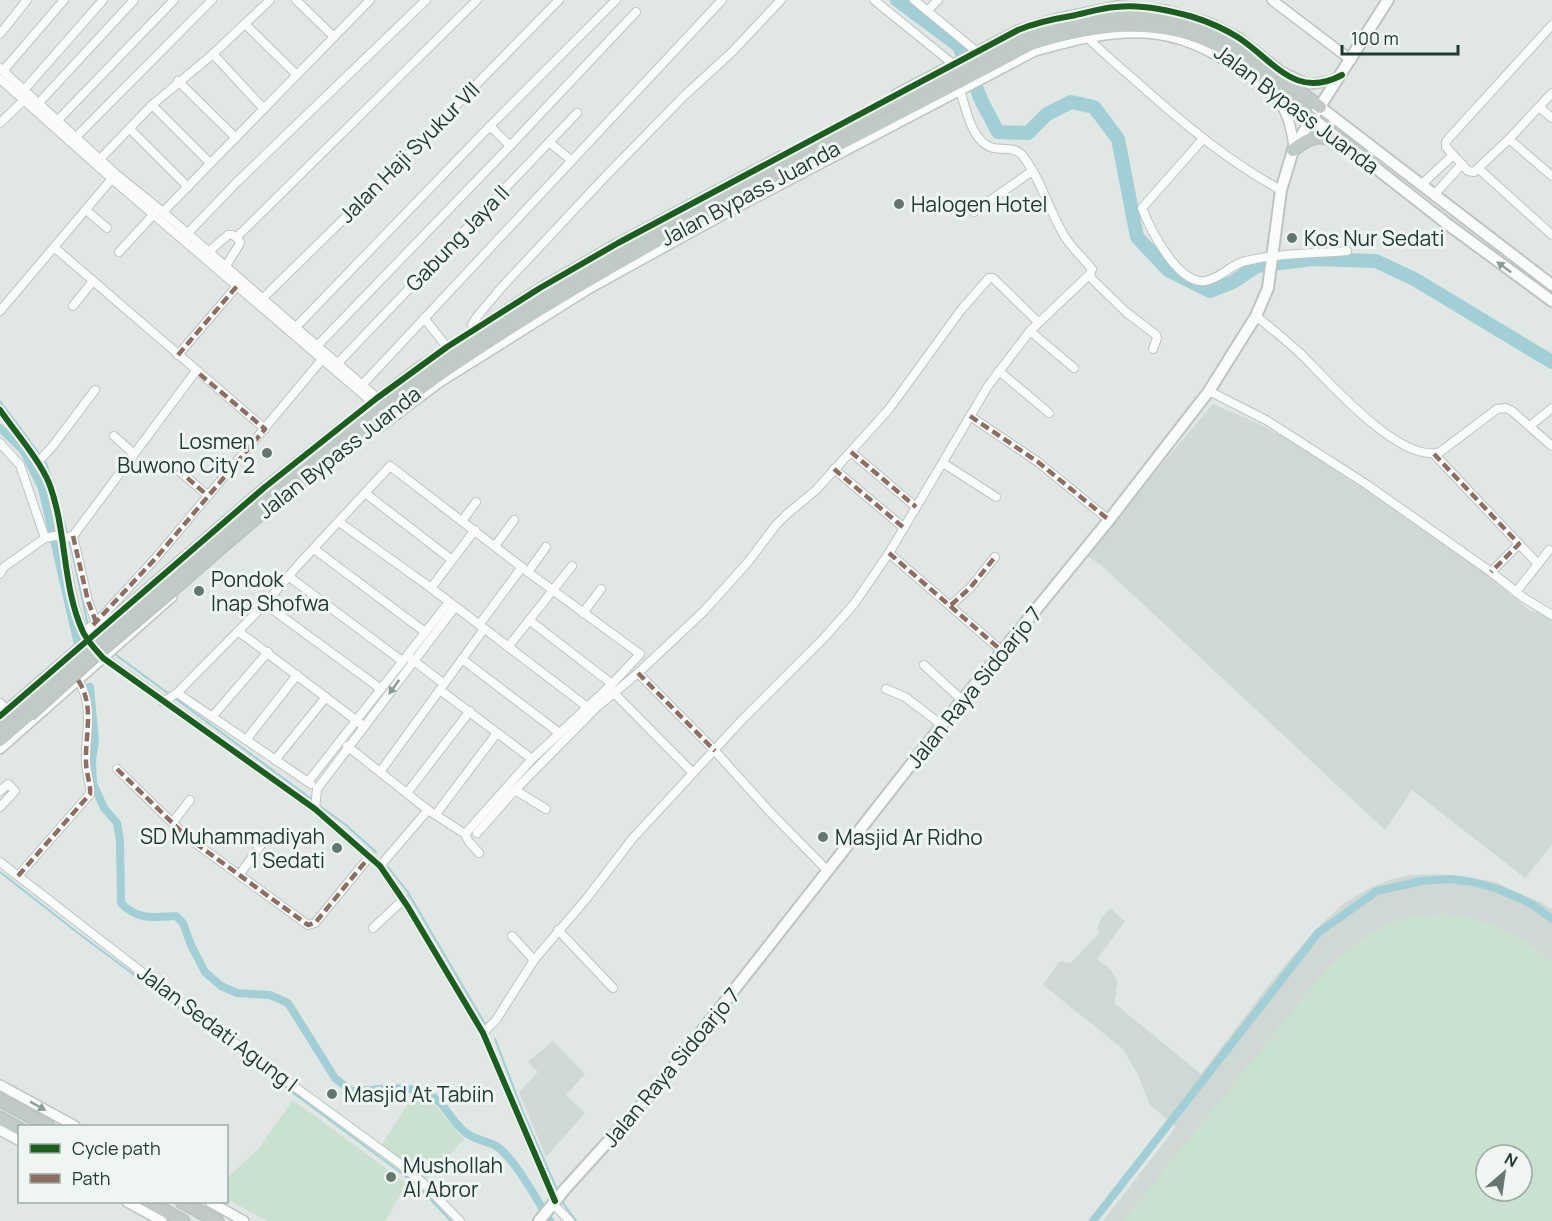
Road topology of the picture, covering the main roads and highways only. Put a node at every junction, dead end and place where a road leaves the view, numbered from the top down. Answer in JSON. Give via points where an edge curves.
{"nodes":[{"id":1,"x":1388,"y":0,"type":"edge"},
{"id":2,"x":976,"y":67,"type":"junction"},
{"id":3,"x":958,"y":76,"type":"junction"},
{"id":4,"x":1320,"y":107,"type":"junction"},
{"id":5,"x":1312,"y":118,"type":"junction"},
{"id":6,"x":1344,"y":142,"type":"junction"},
{"id":7,"x":1293,"y":149,"type":"junction"},
{"id":8,"x":668,"y":230,"type":"junction"},
{"id":9,"x":1552,"y":285,"type":"edge"},
{"id":10,"x":1552,"y":301,"type":"edge"},
{"id":11,"x":380,"y":404,"type":"junction"},
{"id":12,"x":188,"y":564,"type":"junction"},
{"id":13,"x":25,"y":712,"type":"junction"},
{"id":14,"x":0,"y":727,"type":"edge"},
{"id":15,"x":0,"y":740,"type":"edge"},
{"id":16,"x":0,"y":1100,"type":"edge"},
{"id":17,"x":0,"y":1118,"type":"edge"},
{"id":18,"x":46,"y":1125,"type":"edge"},
{"id":19,"x":18,"y":1128,"type":"edge"},
{"id":20,"x":151,"y":1203,"type":"edge"},
{"id":21,"x":184,"y":1203,"type":"edge"},
{"id":22,"x":183,"y":1221,"type":"edge"},
{"id":23,"x":217,"y":1221,"type":"edge"},
{"id":24,"x":539,"y":1221,"type":"edge"}],
"edges":[{"from":1,"to":4,"type":"main road","name":"Jalan Raya Sidoarjo 7"},
{"from":2,"to":3,"type":"highway","name":"Jalan Bypass Juanda"},
{"from":2,"to":4,"type":"highway","name":"Jalan Bypass Juanda","via":[[1033,33],[1124,10],[1195,25],[1245,46]]},
{"from":2,"to":5,"type":"highway","name":"Jalan Bypass Juanda","via":[[1058,36],[1090,35],[1124,25],[1175,30],[1225,50]]},
{"from":3,"to":8,"type":"highway","name":"Jalan Bypass Juanda","via":[[879,128],[741,201]]},
{"from":3,"to":8,"type":"highway","name":"Jalan Bypass Juanda","via":[[872,110],[738,182]]},
{"from":4,"to":5,"type":"main road","name":"Jalan Raya Sidoarjo 7"},
{"from":4,"to":9,"type":"main road","name":"Jalan Bypass Juanda"},
{"from":5,"to":6,"type":"main road","name":"Jalan Bypass Juanda"},
{"from":5,"to":7,"type":"main road","name":"Jalan Raya Sidoarjo 7"},
{"from":6,"to":7,"type":"highway","via":[[1312,137]]},
{"from":10,"to":6,"type":"main road","name":"Jalan Bypass Juanda","one_way":true},
{"from":7,"to":24,"type":"main road","name":"Jalan Raya Sidoarjo 7","via":[[1281,190],[1268,288],[1256,316],[1209,391],[661,1083]]},
{"from":8,"to":11,"type":"highway","name":"Jalan Bypass Juanda","via":[[467,356]]},
{"from":11,"to":12,"type":"highway","name":"Jalan Bypass Juanda","via":[[308,457],[212,537]]},
{"from":11,"to":12,"type":"highway","name":"Jalan Bypass Juanda","via":[[374,428],[215,556]]},
{"from":12,"to":13,"type":"highway","name":"Jalan Bypass Juanda","bridge":true},
{"from":13,"to":14,"type":"highway","name":"Jalan Bypass Juanda"},
{"from":13,"to":15,"type":"highway","name":"Jalan Bypass Juanda"},
{"from":16,"to":18,"type":"highway"},
{"from":17,"to":19,"type":"highway"},
{"from":20,"to":22,"type":"highway"},
{"from":21,"to":23,"type":"highway"}]}
